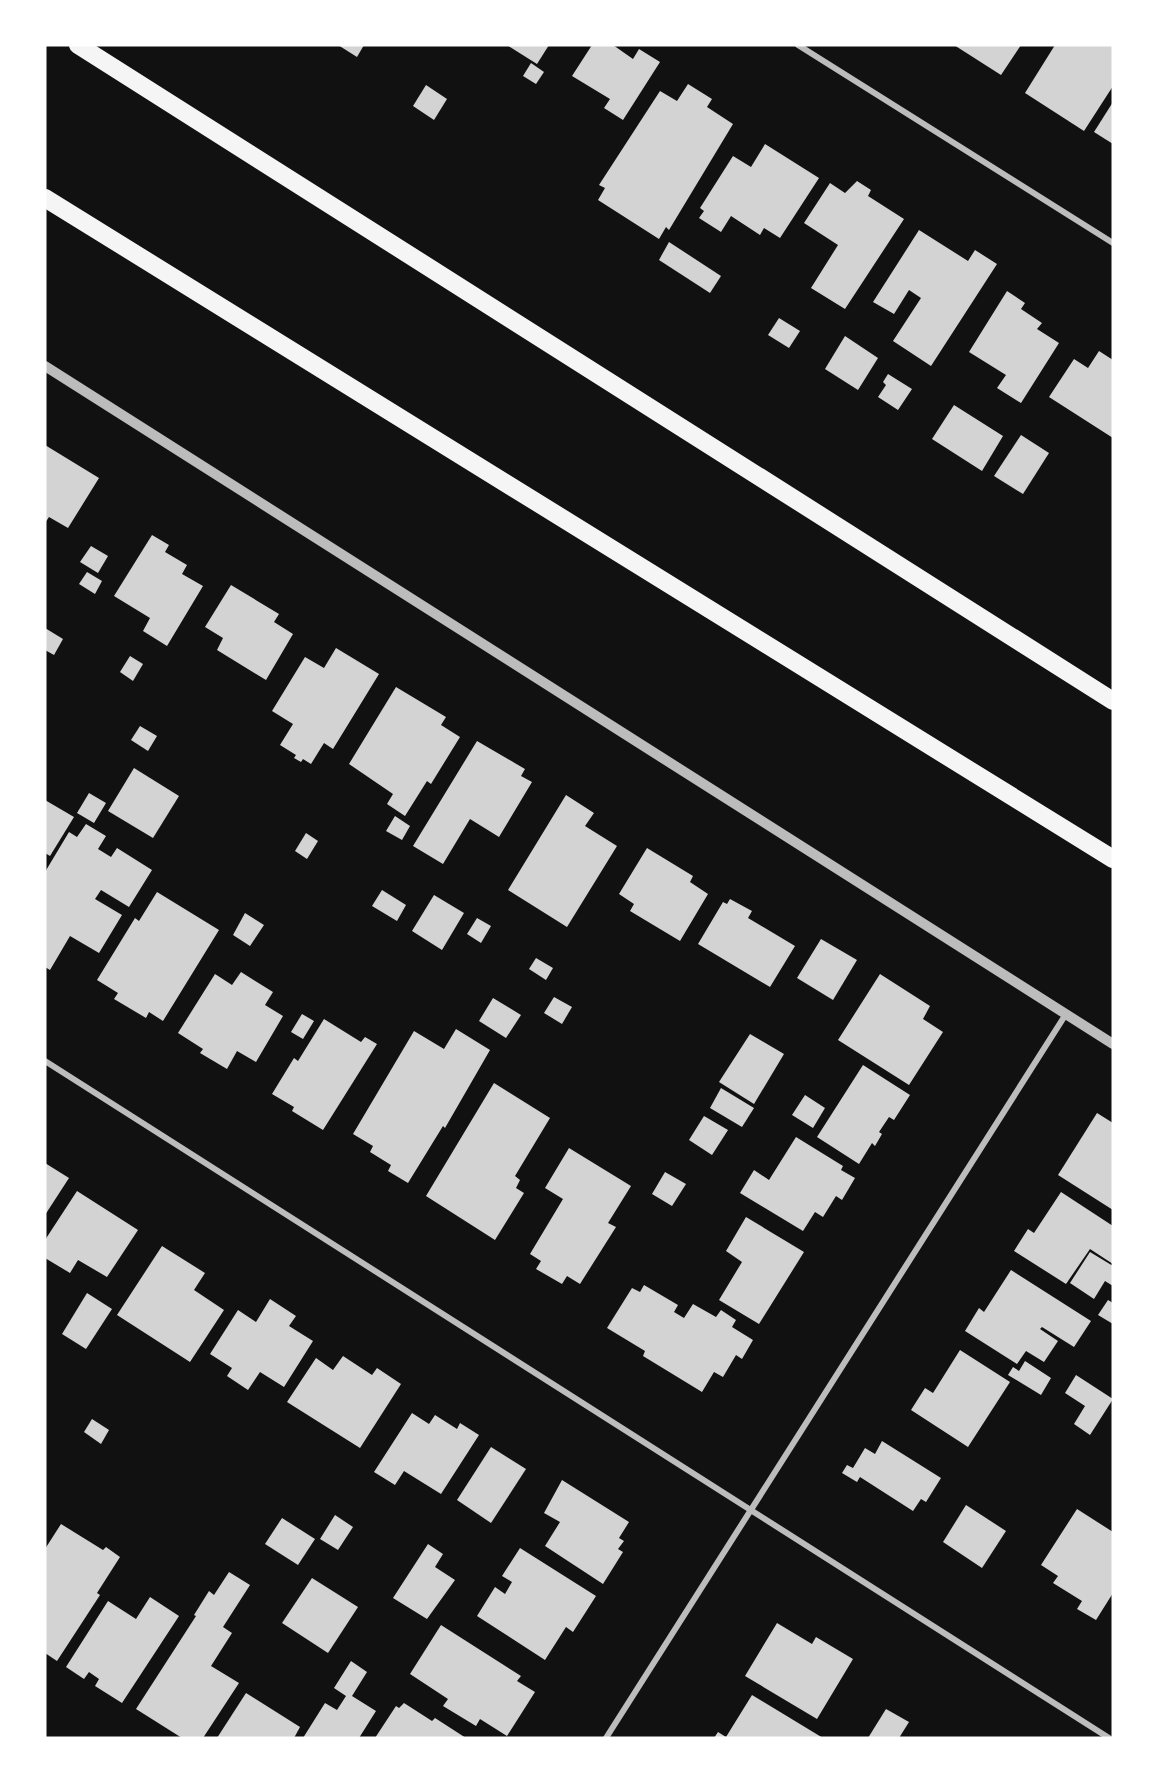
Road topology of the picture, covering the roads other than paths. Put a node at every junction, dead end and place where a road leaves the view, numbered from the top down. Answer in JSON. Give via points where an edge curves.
{"nodes":[{"id":1,"x":78,"y":45,"type":"edge"},
{"id":2,"x":798,"y":45,"type":"edge"},
{"id":3,"x":45,"y":198,"type":"edge"},
{"id":4,"x":1113,"y":243,"type":"edge"},
{"id":5,"x":45,"y":366,"type":"edge"},
{"id":6,"x":1113,"y":701,"type":"edge"},
{"id":7,"x":1113,"y":859,"type":"edge"},
{"id":8,"x":1066,"y":1014,"type":"junction"},
{"id":9,"x":1113,"y":1044,"type":"edge"},
{"id":10,"x":45,"y":1061,"type":"edge"},
{"id":11,"x":751,"y":1509,"type":"junction"},
{"id":12,"x":606,"y":1738,"type":"edge"},
{"id":13,"x":1109,"y":1738,"type":"edge"}],
"edges":[{"from":1,"to":6,"type":"highway"},
{"from":2,"to":4,"type":"street"},
{"from":3,"to":7,"type":"highway"},
{"from":5,"to":8,"type":"street"},
{"from":8,"to":9,"type":"street"},
{"from":8,"to":11,"type":"street"},
{"from":10,"to":11,"type":"street"},
{"from":11,"to":12,"type":"street"},
{"from":11,"to":13,"type":"street"}]}
